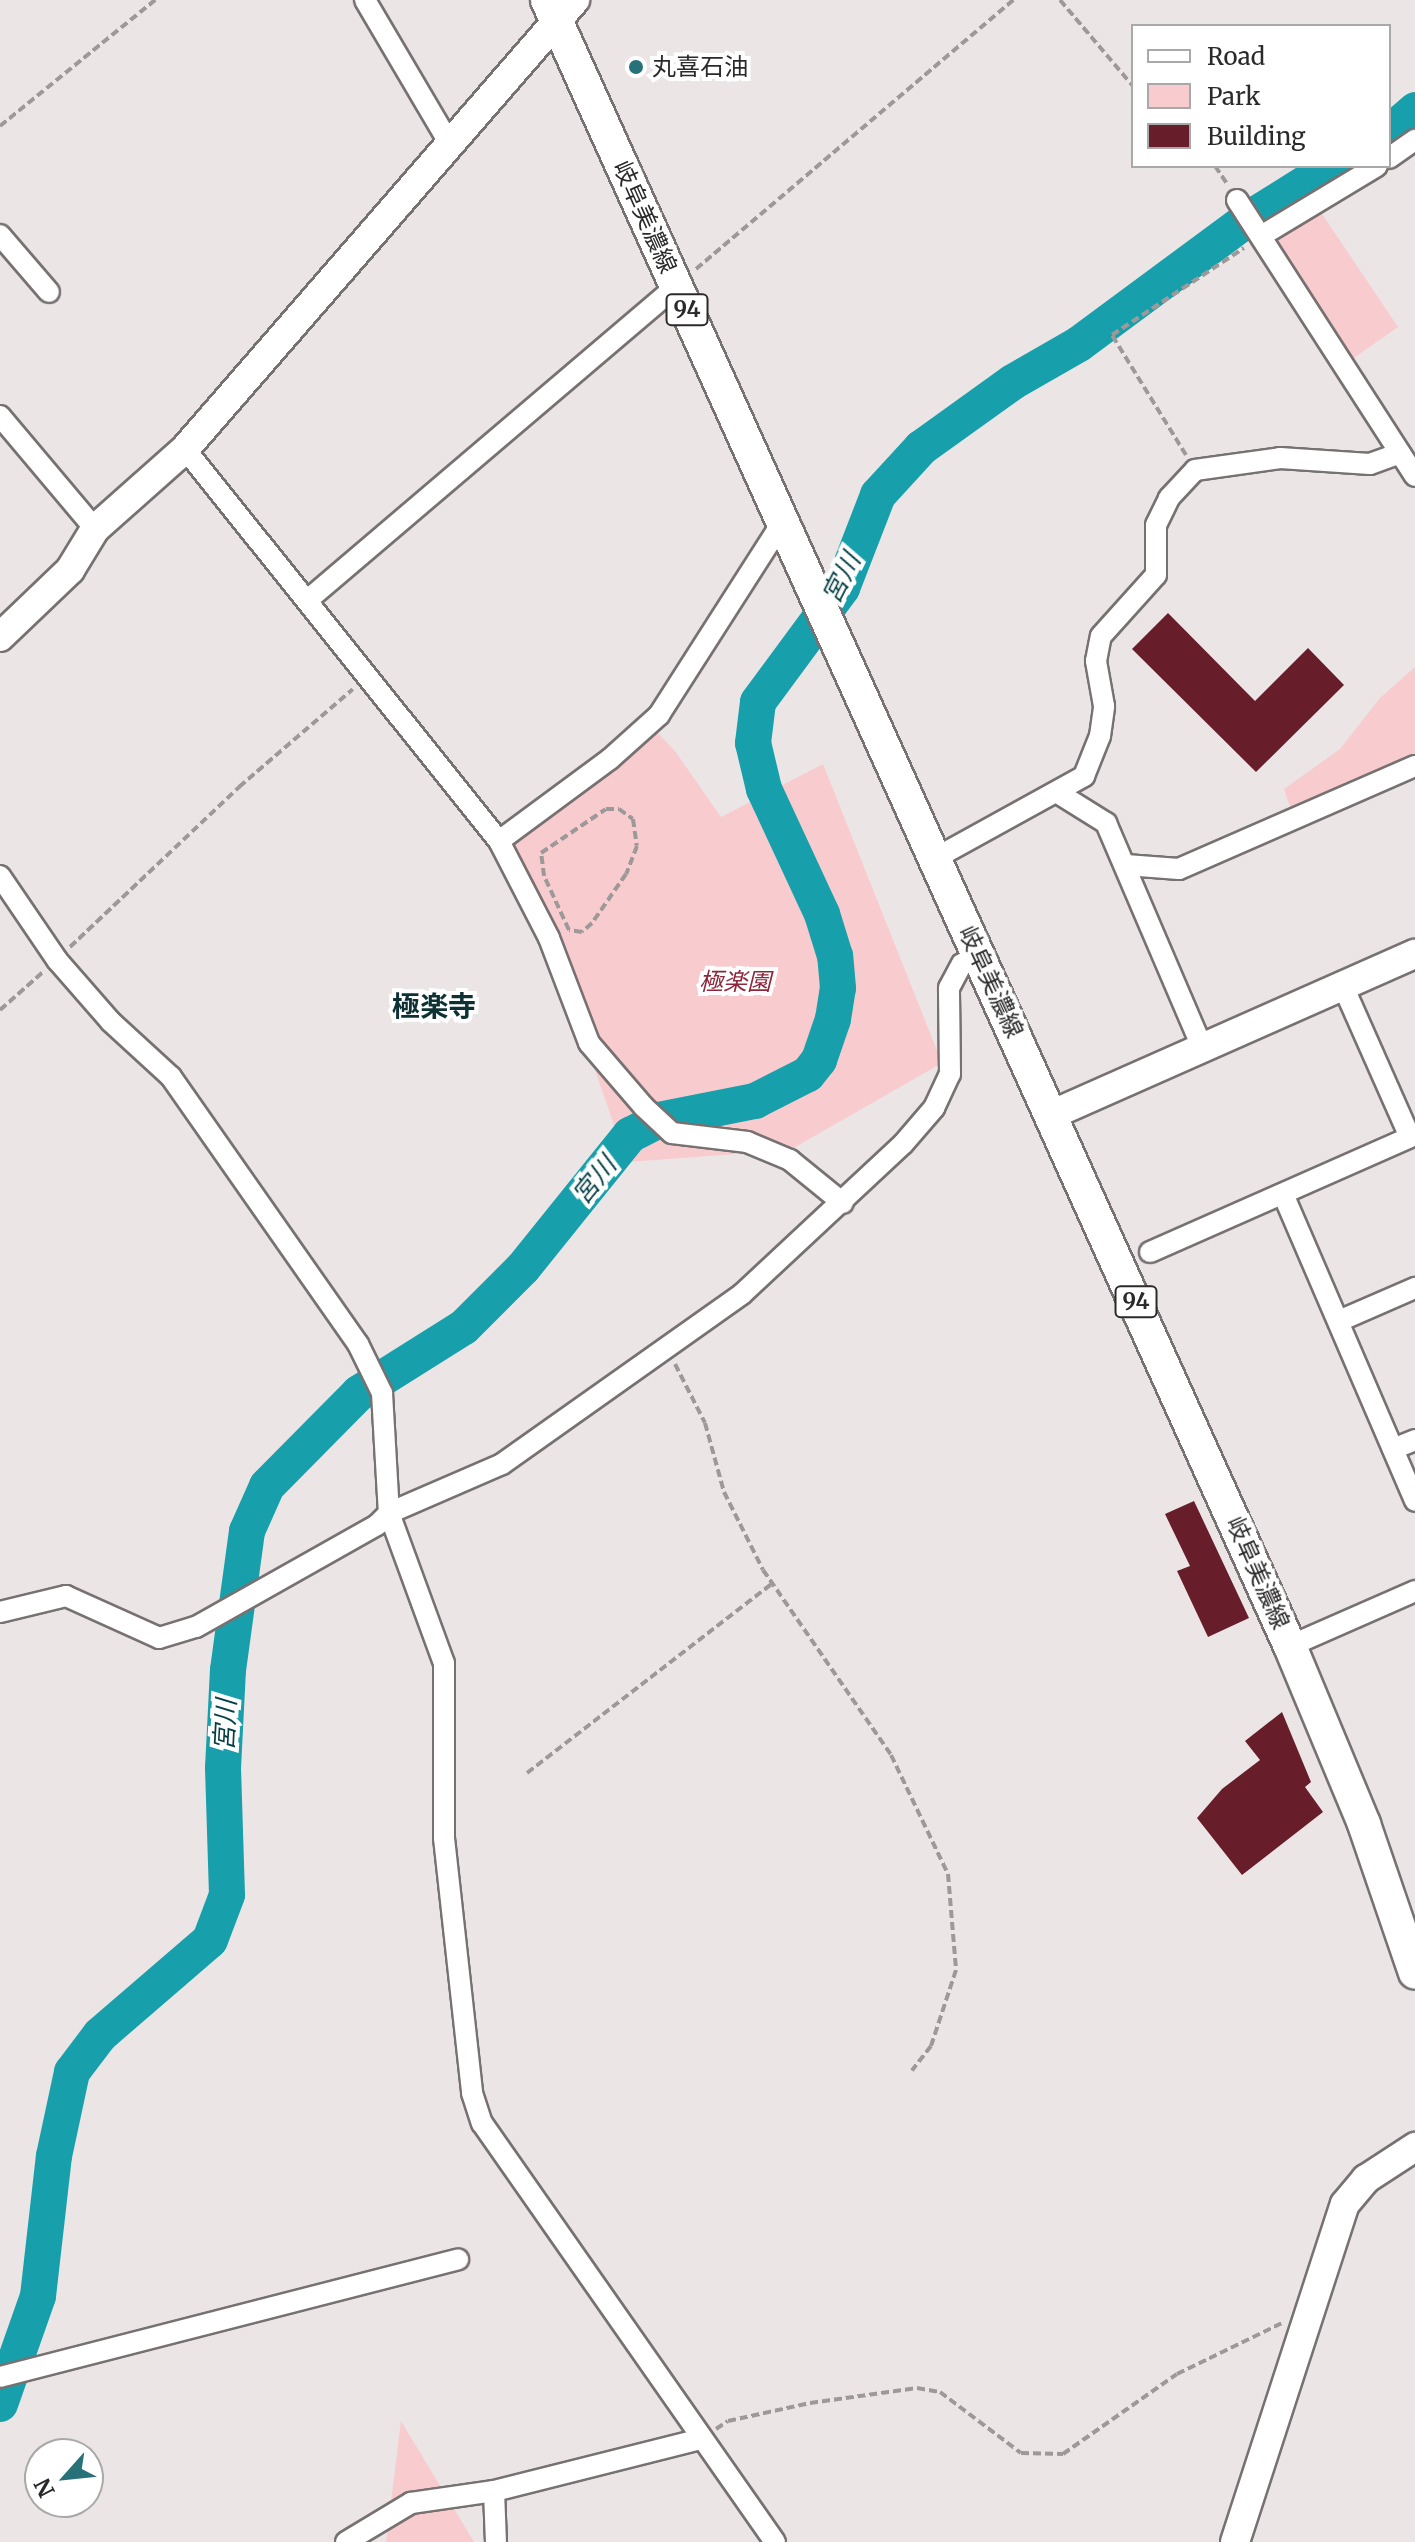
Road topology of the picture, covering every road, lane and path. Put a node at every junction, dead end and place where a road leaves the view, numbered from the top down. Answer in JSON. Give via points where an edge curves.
{"nodes":[{"id":1,"x":155,"y":0,"type":"edge"},
{"id":2,"x":365,"y":0,"type":"edge"},
{"id":3,"x":1013,"y":0,"type":"edge"},
{"id":4,"x":1060,"y":0,"type":"edge"},
{"id":5,"x":559,"y":7,"type":"edge"},
{"id":6,"x":1131,"y":84,"type":"edge"},
{"id":7,"x":0,"y":126,"type":"edge"},
{"id":8,"x":1415,"y":140,"type":"edge"},
{"id":9,"x":451,"y":146,"type":"junction"},
{"id":10,"x":1391,"y":157,"type":"edge"},
{"id":11,"x":1373,"y":168,"type":"edge"},
{"id":12,"x":1237,"y":200,"type":"dead end"},
{"id":13,"x":1258,"y":232,"type":"junction"},
{"id":14,"x":0,"y":235,"type":"edge"},
{"id":15,"x":677,"y":286,"type":"junction"},
{"id":16,"x":49,"y":292,"type":"dead end"},
{"id":17,"x":0,"y":416,"type":"edge"},
{"id":18,"x":185,"y":449,"type":"junction"},
{"id":19,"x":1400,"y":453,"type":"junction"},
{"id":20,"x":1195,"y":470,"type":"junction"},
{"id":21,"x":1415,"y":476,"type":"edge"},
{"id":22,"x":783,"y":521,"type":"junction"},
{"id":23,"x":95,"y":529,"type":"junction"},
{"id":24,"x":309,"y":599,"type":"junction"},
{"id":25,"x":0,"y":637,"type":"edge"},
{"id":26,"x":369,"y":676,"type":"junction"},
{"id":27,"x":1415,"y":766,"type":"edge"},
{"id":28,"x":1058,"y":793,"type":"junction"},
{"id":29,"x":499,"y":841,"type":"junction"},
{"id":30,"x":932,"y":860,"type":"junction"},
{"id":31,"x":1126,"y":865,"type":"junction"},
{"id":32,"x":0,"y":876,"type":"edge"},
{"id":33,"x":566,"y":927,"type":"joint"},
{"id":34,"x":1415,"y":954,"type":"edge"},
{"id":35,"x":981,"y":957,"type":"junction"},
{"id":36,"x":57,"y":960,"type":"junction"},
{"id":37,"x":1343,"y":986,"type":"junction"},
{"id":38,"x":0,"y":1010,"type":"edge"},
{"id":39,"x":1202,"y":1047,"type":"junction"},
{"id":40,"x":1051,"y":1115,"type":"junction"},
{"id":41,"x":1412,"y":1136,"type":"edge"},
{"id":42,"x":1283,"y":1194,"type":"junction"},
{"id":43,"x":843,"y":1203,"type":"junction"},
{"id":44,"x":1150,"y":1252,"type":"dead end"},
{"id":45,"x":1415,"y":1288,"type":"edge"},
{"id":46,"x":1339,"y":1321,"type":"junction"},
{"id":47,"x":667,"y":1347,"type":"junction"},
{"id":48,"x":1415,"y":1440,"type":"edge"},
{"id":49,"x":1393,"y":1449,"type":"junction"},
{"id":50,"x":1415,"y":1501,"type":"edge"},
{"id":51,"x":389,"y":1513,"type":"junction"},
{"id":52,"x":773,"y":1583,"type":"junction"},
{"id":53,"x":1415,"y":1591,"type":"edge"},
{"id":54,"x":1,"y":1611,"type":"edge"},
{"id":55,"x":1290,"y":1646,"type":"junction"},
{"id":56,"x":527,"y":1773,"type":"dead end"},
{"id":57,"x":1415,"y":1973,"type":"edge"},
{"id":58,"x":912,"y":2070,"type":"dead end"},
{"id":59,"x":1415,"y":2147,"type":"edge"},
{"id":60,"x":458,"y":2259,"type":"dead end"},
{"id":61,"x":1308,"y":2314,"type":"junction"},
{"id":62,"x":0,"y":2377,"type":"edge"},
{"id":63,"x":701,"y":2439,"type":"junction"},
{"id":64,"x":494,"y":2491,"type":"junction"},
{"id":65,"x":346,"y":2542,"type":"edge"},
{"id":66,"x":496,"y":2542,"type":"edge"},
{"id":67,"x":775,"y":2542,"type":"edge"},
{"id":68,"x":1235,"y":2542,"type":"edge"}],
"edges":[{"from":1,"to":7,"type":"path"},
{"from":2,"to":9,"type":"street"},
{"from":3,"to":15,"type":"path"},
{"from":4,"to":6,"type":"path"},
{"from":5,"to":9,"type":"street"},
{"from":5,"to":15,"type":"main road","name":"岐阜美濃線","number":"94"},
{"from":8,"to":10,"type":"street"},
{"from":9,"to":18,"type":"street"},
{"from":11,"to":13,"type":"street"},
{"from":12,"to":13,"type":"street"},
{"from":13,"to":19,"type":"street"},
{"from":13,"to":20,"type":"path","via":[[1112,335]]},
{"from":14,"to":16,"type":"street"},
{"from":15,"to":22,"type":"main road","name":"岐阜美濃線","number":"94"},
{"from":15,"to":24,"type":"street"},
{"from":17,"to":23,"type":"street"},
{"from":18,"to":23,"type":"street"},
{"from":18,"to":24,"type":"street"},
{"from":19,"to":20,"type":"street","via":[[1370,464],[1280,458]]},
{"from":19,"to":21,"type":"street"},
{"from":20,"to":28,"type":"street","via":[[1169,498],[1156,525],[1156,575],[1101,636],[1096,661],[1104,706],[1100,736],[1084,776]]},
{"from":22,"to":29,"type":"street","via":[[659,715],[610,759]]},
{"from":22,"to":30,"type":"main road","name":"岐阜美濃線","number":"94"},
{"from":23,"to":25,"type":"street","via":[[70,570]]},
{"from":24,"to":26,"type":"street"},
{"from":26,"to":29,"type":"street"},
{"from":26,"to":36,"type":"path","via":[[239,787]]},
{"from":27,"to":31,"type":"street","via":[[1179,869]]},
{"from":28,"to":30,"type":"street"},
{"from":28,"to":31,"type":"street","via":[[1106,823]]},
{"from":29,"to":43,"type":"street","via":[[549,938],[589,1043],[644,1107],[672,1133],[747,1142],[790,1160]]},
{"from":30,"to":35,"type":"main road","name":"岐阜美濃線","number":"94"},
{"from":31,"to":39,"type":"street"},
{"from":32,"to":36,"type":"street"},
{"from":33,"to":33,"type":"path","via":[[587,928],[626,874],[637,846],[637,828],[619,809],[585,820],[541,853],[544,876]]},
{"from":34,"to":37,"type":"street"},
{"from":35,"to":40,"type":"main road","name":"岐阜美濃線","number":"94"},
{"from":35,"to":43,"type":"street","via":[[962,964],[949,988],[950,1074],[934,1108]]},
{"from":36,"to":38,"type":"path"},
{"from":36,"to":51,"type":"street","via":[[111,1022],[171,1077],[358,1344],[382,1393]]},
{"from":37,"to":39,"type":"street"},
{"from":37,"to":41,"type":"street"},
{"from":39,"to":40,"type":"street"},
{"from":40,"to":55,"type":"main road","name":"岐阜美濃線","number":"94"},
{"from":41,"to":42,"type":"street"},
{"from":42,"to":44,"type":"street","via":[[1267,1196]]},
{"from":42,"to":46,"type":"street"},
{"from":43,"to":47,"type":"street","via":[[742,1294]]},
{"from":45,"to":46,"type":"street"},
{"from":46,"to":49,"type":"street"},
{"from":47,"to":51,"type":"street","via":[[502,1464]]},
{"from":47,"to":52,"type":"path","via":[[705,1423],[724,1492]]},
{"from":48,"to":49,"type":"street"},
{"from":49,"to":50,"type":"street"},
{"from":51,"to":54,"type":"street","via":[[377,1525],[196,1627],[159,1638],[66,1596]]},
{"from":51,"to":63,"type":"street","via":[[444,1663],[444,1838],[472,2093],[482,2123]]},
{"from":52,"to":56,"type":"path"},
{"from":52,"to":58,"type":"path","via":[[891,1755],[948,1874],[956,1970],[931,2046]]},
{"from":53,"to":55,"type":"street"},
{"from":55,"to":57,"type":"main road","name":"岐阜美濃線","number":"94","via":[[1364,1824]]},
{"from":59,"to":61,"type":"street","via":[[1366,2179],[1345,2204]]},
{"from":60,"to":62,"type":"street"},
{"from":61,"to":63,"type":"path","via":[[1266,2328],[1177,2374],[1063,2454],[1021,2453],[940,2392],[917,2388],[728,2421]]},
{"from":61,"to":68,"type":"street"},
{"from":63,"to":64,"type":"street"},
{"from":63,"to":67,"type":"street"},
{"from":64,"to":65,"type":"street","via":[[411,2503]]},
{"from":64,"to":66,"type":"street"}]}
